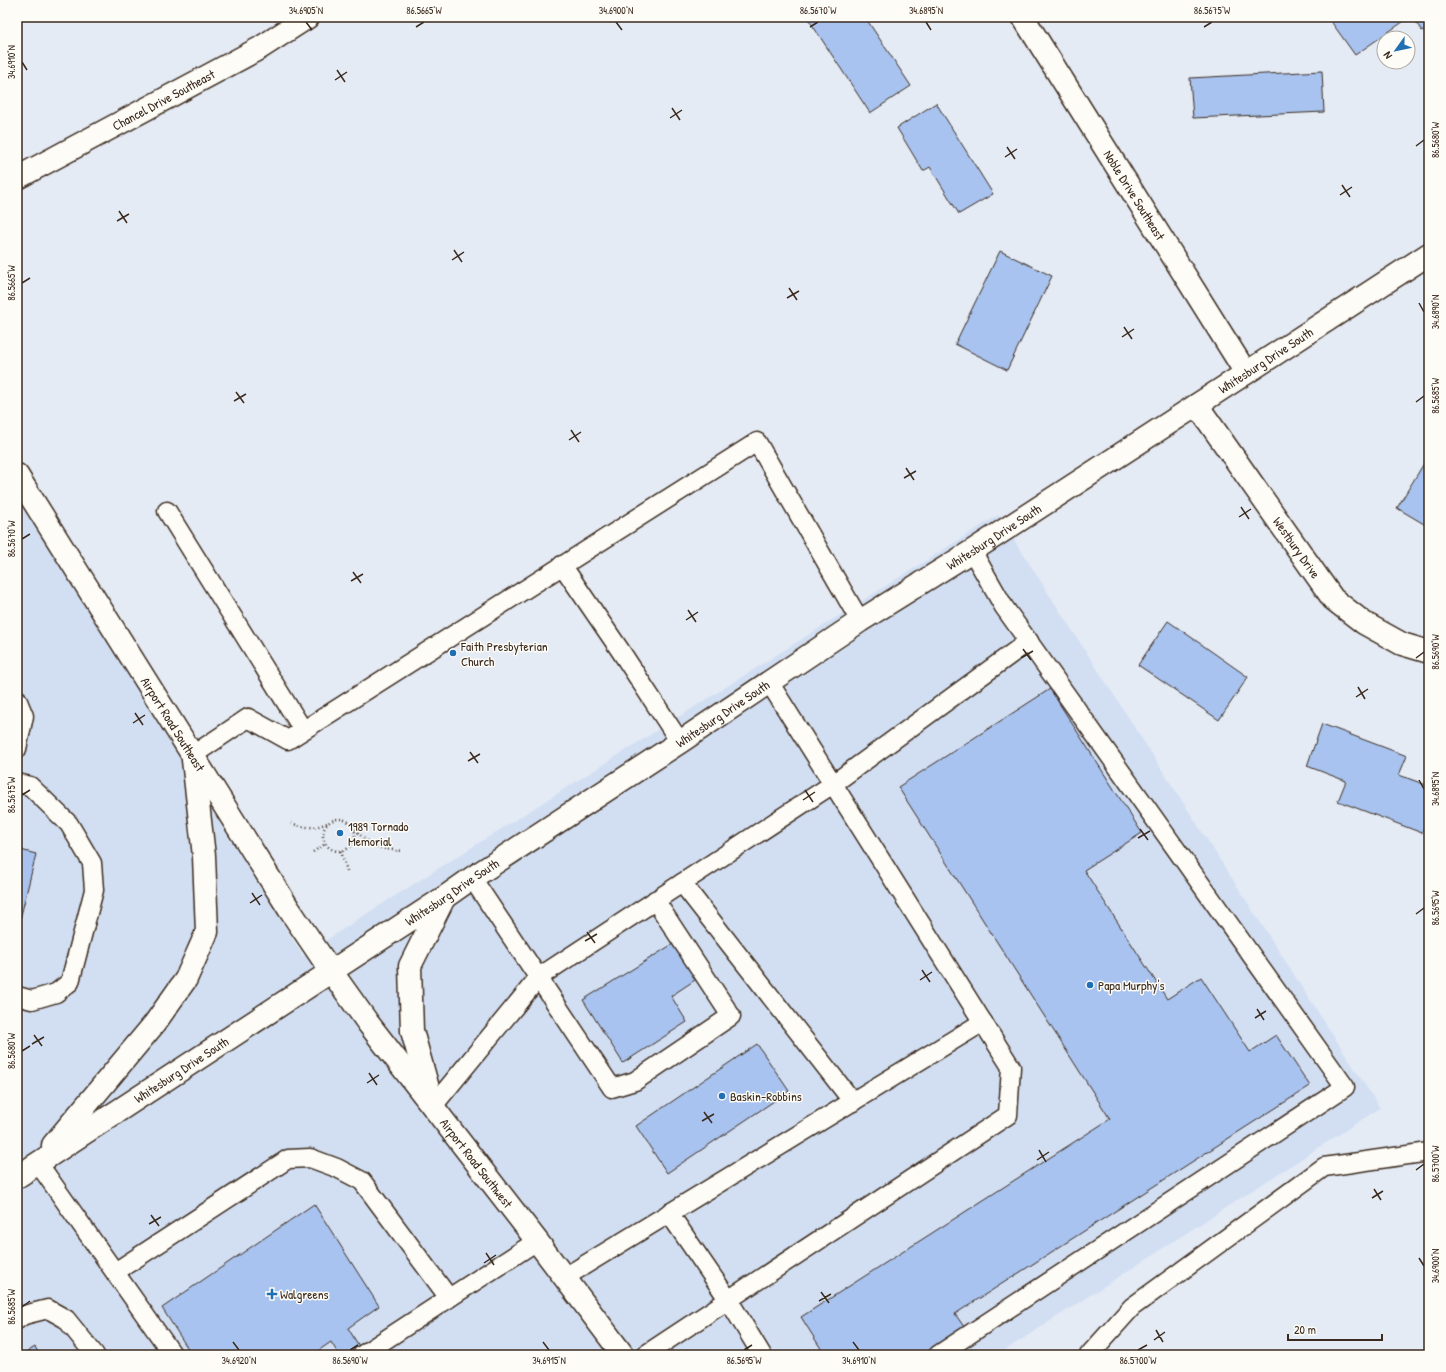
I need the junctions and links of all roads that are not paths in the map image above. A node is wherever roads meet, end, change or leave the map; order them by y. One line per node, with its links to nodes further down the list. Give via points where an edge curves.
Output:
1 (308, 17): 3 (main road, Chancel Drive Southeast, via 260,48)
2 (1023, 17): 5 (main road, Noble Drive Southeast)
3 (17, 178)
4 (1429, 254): 5 (main road, Whitesburg Drive South)
5 (1246, 373): 6 (main road, Whitesburg Drive South)
6 (1197, 405): 9 (main road, Whitesburg Drive South); 13 (main road, Westbury Drive, via 1333,599 1364,623 1402,644)
7 (17, 475): 19 (main road, Airport Road Southeast)
8 (166, 511): 16 (lane)
9 (972, 551): 11 (main road, Whitesburg Drive South); 12 (lane, via 1004,607)
10 (562, 565): 11 (lane, via 757,442); 16 (lane); 17 (lane)
11 (860, 620): 14 (main road, Whitesburg Drive South)
12 (1029, 641): 21 (lane); 48 (lane, via 1345,1087)
13 (1429, 652)
14 (768, 682): 17 (main road, Whitesburg Drive South); 21 (lane)
15 (17, 700): 18 (lane, via 24,716)
16 (303, 730): 19 (lane, via 288,740 248,718)
17 (680, 742): 22 (main road, Whitesburg Drive South)
18 (17, 749)
19 (193, 755): 26 (main road, Airport Road Southeast, via 289,909); 33 (main road, via 204,856 207,932 186,979 155,1023)
20 (17, 783): 28 (lane, via 30,786 69,824 92,864 94,890 70,982 56,993 32,1000)
21 (833, 784): 23 (lane); 29 (lane)
22 (472, 878): 24 (main road, Whitesburg Drive South); 27 (lane)
23 (682, 883): 25 (lane); 30 (lane)
24 (444, 897): 26 (main road, Whitesburg Drive South); 31 (main road, via 410,966 412,1031)
25 (656, 900): 27 (lane); 27 (lane, via 731,1016 635,1081 612,1088)
26 (331, 971): 31 (main road, Airport Road Southwest); 33 (main road, Whitesburg Drive South)
27 (539, 978): 31 (lane)
28 (17, 996)
29 (983, 1022): 30 (lane); 40 (lane, via 1011,1067 1008,1115)
30 (853, 1102): 35 (lane)
31 (433, 1106): 36 (main road, Airport Road Southwest)
32 (1429, 1152): 49 (lane, via 1324,1167 1132,1307)
33 (38, 1163): 34 (main road, Whitesburg Drive South); 37 (lane)
34 (17, 1177)
35 (669, 1213): 38 (lane); 40 (lane)
36 (537, 1241): 38 (main road, Airport Road Southwest); 39 (lane)
37 (115, 1272): 39 (lane, via 288,1159 310,1158 362,1181); 43 (lane)
38 (565, 1277): 45 (main road, Airport Road Southwest)
39 (449, 1298): 44 (lane)
40 (728, 1299): 46 (lane); 47 (lane)
41 (17, 1320): 42 (lane, via 24,1315 48,1309 66,1319)
42 (95, 1355)
43 (173, 1355)
44 (362, 1355)
45 (623, 1355)
46 (645, 1355)
47 (762, 1355)
48 (938, 1355)
49 (1089, 1355)

